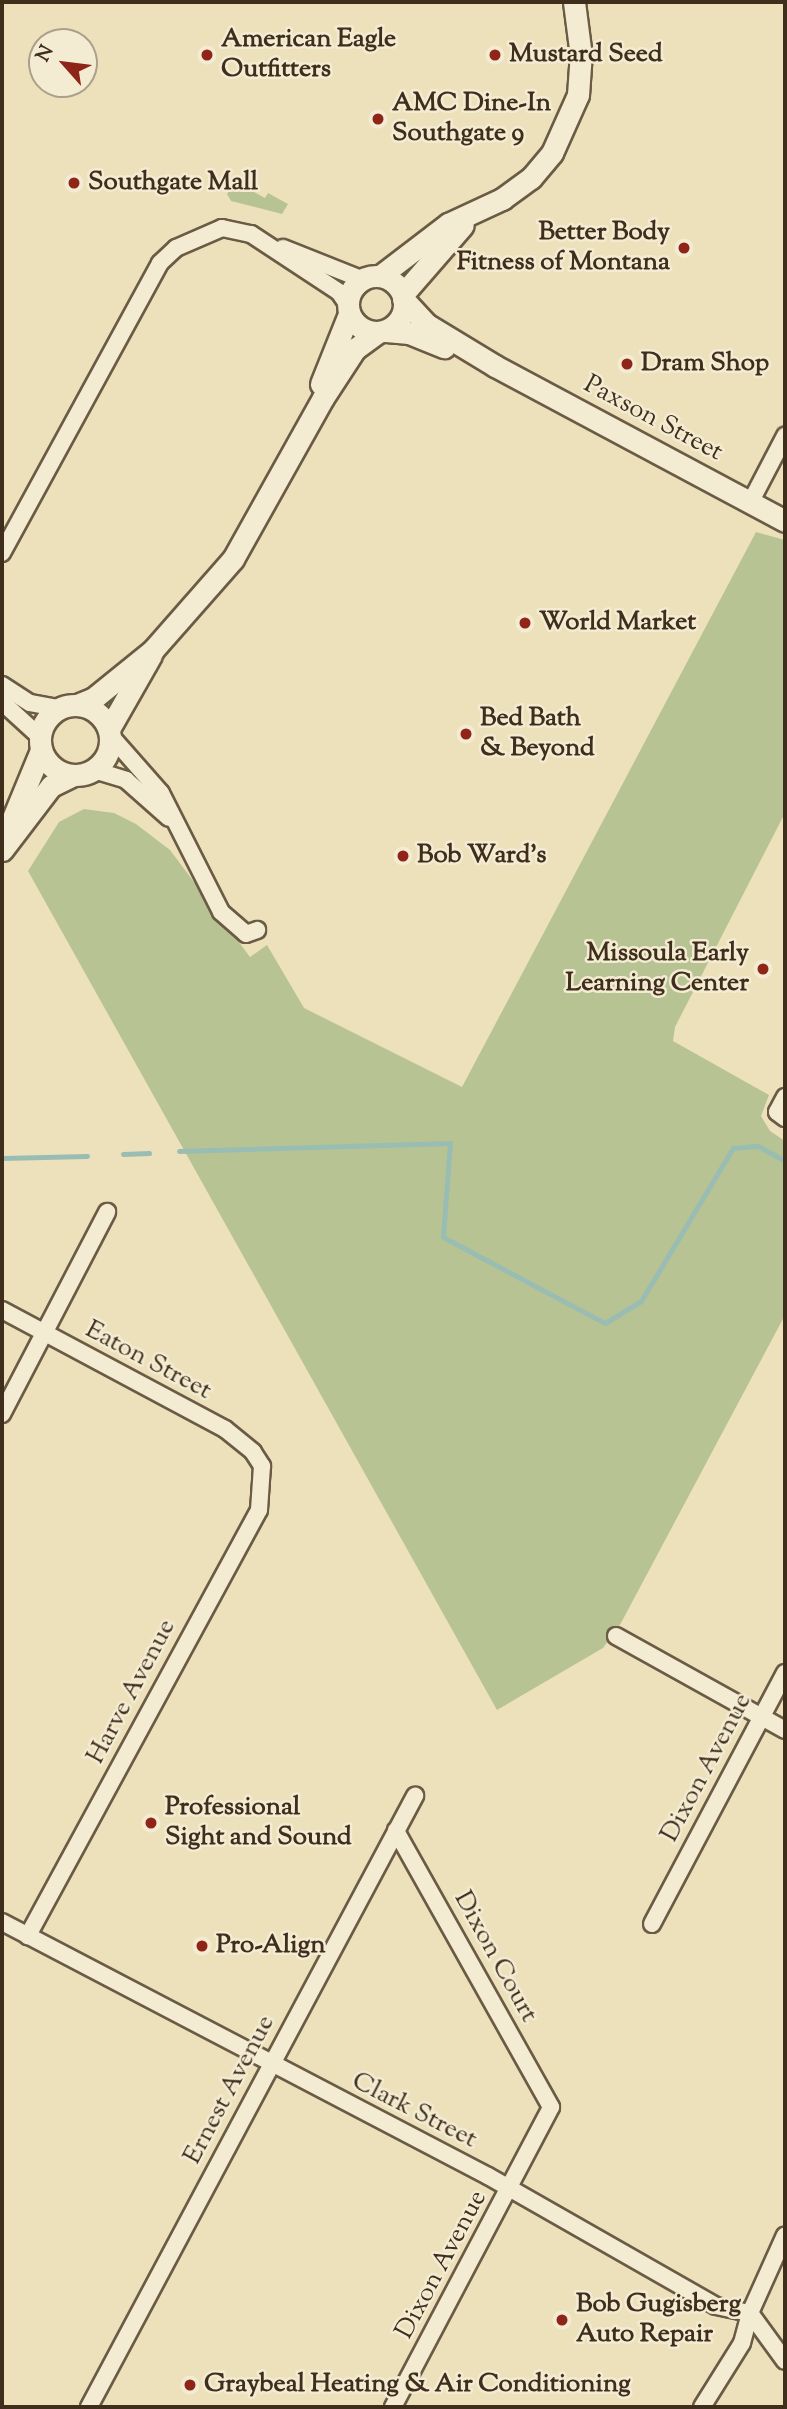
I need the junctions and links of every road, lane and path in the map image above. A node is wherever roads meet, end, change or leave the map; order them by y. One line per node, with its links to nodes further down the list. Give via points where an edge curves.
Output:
1 (572, 5): 2 (street, via 581,56 578,95 564,134 531,178)
2 (471, 217): 4 (street, via 448,224); 5 (street)
3 (271, 245): 4 (street); 6 (street, via 339,292); 13 (street, via 250,234 222,228 176,248 160,263)
4 (371, 278): 5 (street); 6 (street)
5 (403, 296): 7 (street, via 400,320); 8 (street, Paxson Street, via 426,324)
6 (348, 309): 7 (street, via 360,328); 9 (street)
7 (381, 332): 8 (street, Paxson Street, via 409,333); 9 (street, via 355,349)
8 (495, 366): 11 (street, Paxson Street)
9 (306, 427): 14 (street, via 233,559)
10 (785, 436): 11 (street)
11 (750, 503): 12 (street, Paxson Street)
12 (785, 521)
13 (2, 553)
14 (159, 644): 17 (street, via 94,698); 18 (street)
15 (2, 685): 17 (street, via 30,703)
16 (2, 702): 19 (street)
17 (68, 706): 18 (street, via 97,712); 19 (street, via 50,715)
18 (110, 732): 20 (street, via 107,755); 21 (street, via 118,750 161,793)
19 (40, 744): 20 (street, via 53,768); 22 (street)
20 (84, 772): 21 (street, via 126,780); 22 (street, via 51,786)
21 (174, 822): 23 (street, via 221,912 246,934)
22 (3, 849)
23 (257, 930)
24 (785, 1097): 25 (street)
25 (781, 1115)
26 (107, 1212): 28 (street)
27 (2, 1310): 28 (street, Eaton Street)
28 (45, 1333): 29 (street); 30 (street, Eaton Street, via 225,1430 253,1452)
29 (2, 1414)
30 (262, 1466): 39 (street, Harve Avenue, via 259,1510)
31 (616, 1636): 33 (street)
32 (785, 1673): 33 (street, Dixon Avenue)
33 (760, 1718): 34 (street); 38 (street, Dixon Avenue)
34 (785, 1730)
35 (415, 1796): 36 (street, Ernest Avenue)
36 (396, 1831): 40 (street, Ernest Avenue); 41 (street, Dixon Court)
37 (2, 1922): 39 (street, Clark Street)
38 (652, 1924)
39 (27, 1936): 40 (street, Clark Street)
40 (270, 2065): 42 (street, Clark Street); 46 (street, Ernest Avenue)
41 (551, 2107): 42 (street, Dixon Avenue)
42 (510, 2189): 44 (street, Clark Street, via 716,2306); 47 (street, Dixon Avenue)
43 (785, 2235): 44 (street)
44 (750, 2313): 45 (street); 48 (street, via 742,2343)
45 (785, 2361)
46 (89, 2407)
47 (393, 2407)
48 (702, 2407)

